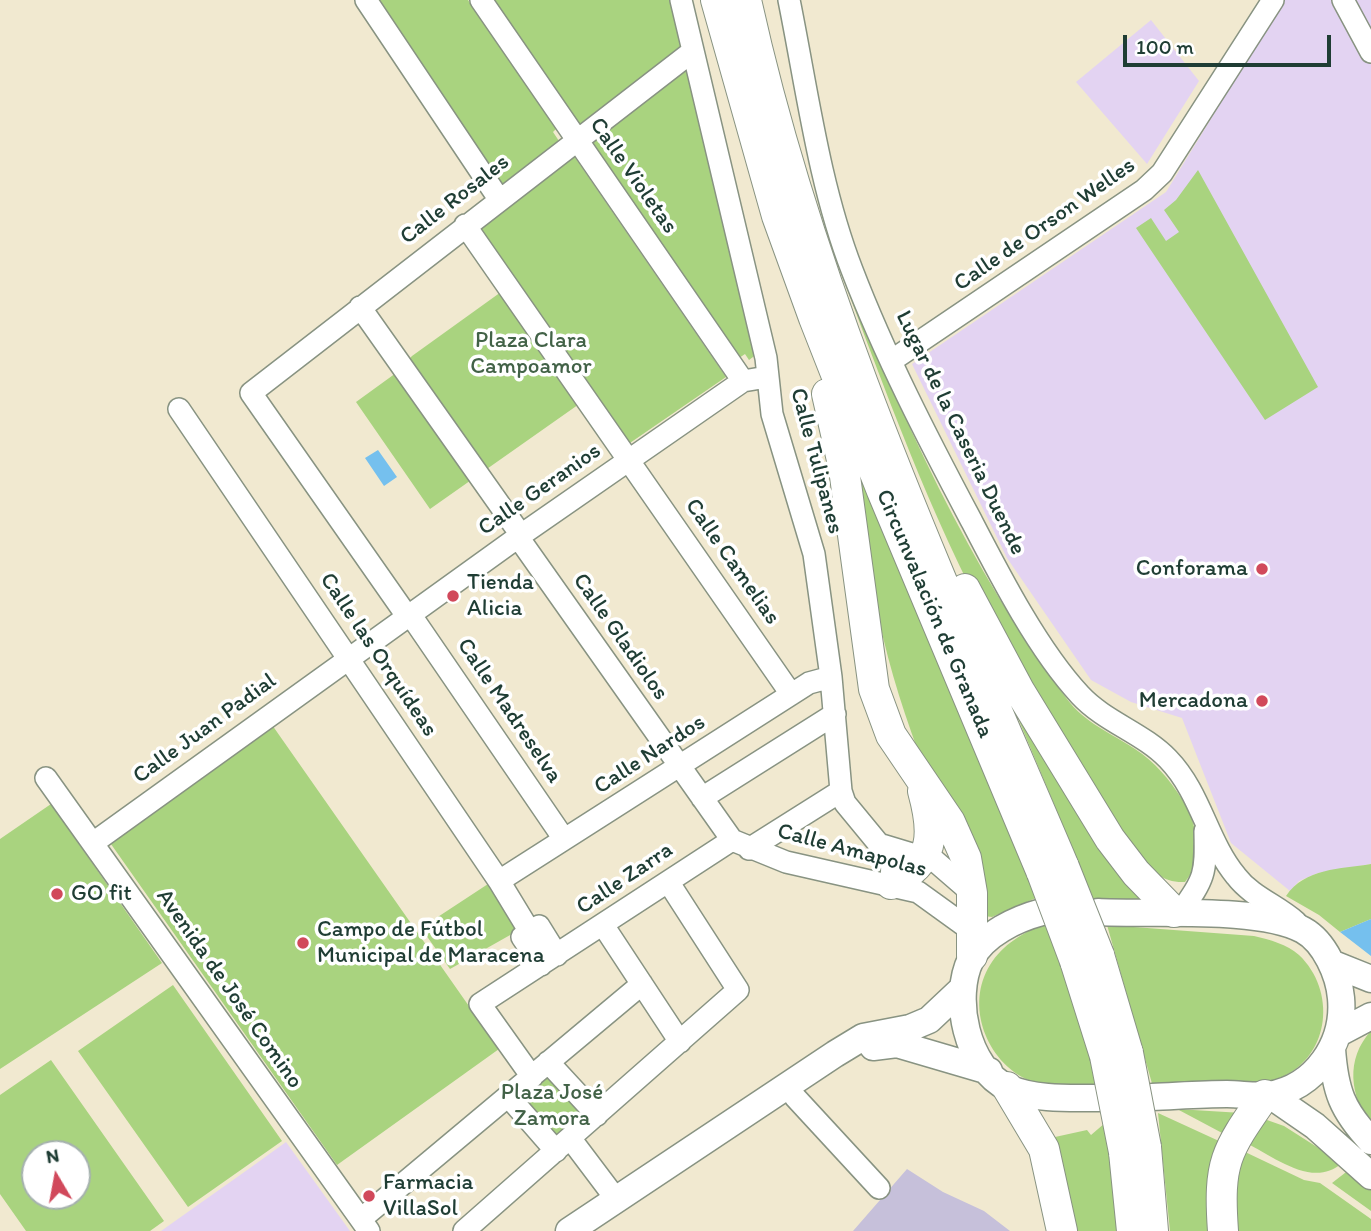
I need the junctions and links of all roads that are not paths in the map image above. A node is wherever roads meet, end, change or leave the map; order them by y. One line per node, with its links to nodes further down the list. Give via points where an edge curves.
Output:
1 (366, 0): 14 (street)
2 (481, 0): 13 (street, Calle Violetas)
3 (681, 0): 11 (street, Calle Tulipanes)
4 (716, 0): 17 (highway, Circunvalación de Granada, via 777,216)
5 (746, 0): 24 (highway, Circunvalación de Granada, via 798,189)
6 (789, 0): 18 (street, Lugar de la Caseria Duende, via 831,202 851,268)
7 (1273, 0): 18 (street, Calle de Orson Welles, via 1163,173 1117,209)
8 (1343, 0): 12 (street)
9 (1359, 0): 10 (street)
10 (1371, 22)
11 (693, 51): 13 (street, Calle Rosales); 19 (street, Calle Tulipanes)
12 (1371, 52)
13 (576, 139): 14 (street, Calle Rosales); 20 (street, Calle Violetas)
14 (499, 199): 15 (street, Calle Rosales)
15 (465, 225): 16 (street, Calle Rosales); 23 (street)
16 (360, 307): 21 (street, Calle Rosales); 25 (street)
17 (814, 318): 32 (highway, via 817,358 844,470 874,689 891,735); 42 (highway, Circunvalación de Granada, via 882,491)
18 (891, 360): 36 (street, Lugar de la Caseria Duende, via 996,567 1041,641 1081,696 1167,758 1195,796)
19 (767, 377): 20 (street, Calle Geranios); 28 (street, Calle Tulipanes, via 772,414 814,554)
20 (743, 381): 23 (street, Calle Geranios)
21 (251, 393): 26 (street, Calle Madreselva)
22 (179, 409): 27 (street, Calle las Orquídeas)
23 (629, 459): 25 (street, Calle Geranios); 29 (street, Calle Camelias)
24 (901, 481): 42 (highway, Circunvalación de Granada); 49 (highway, via 923,503 1019,690 1110,839 1136,873)
25 (520, 536): 26 (street, Calle Geranios); 31 (street, Calle Gladiolos)
26 (409, 615): 27 (street, Calle Geranios); 37 (street, Calle Madreselva)
27 (348, 658): 38 (street, Calle Juan Padial); 43 (street, Calle las Orquídeas)
28 (831, 677): 29 (street, Calle Nardos, via 809,683); 30 (street, Calle Tulipanes)
29 (791, 695): 31 (street, Calle Nardos)
30 (835, 714): 34 (street, Calle Tulipanes); 35 (street)
31 (679, 768): 35 (street); 37 (street, Calle Nardos)
32 (919, 777): 41 (highway, via 931,831); 46 (highway, via 950,822 966,858)
33 (46, 778): 38 (street, Avenida de José Comino)
34 (841, 791): 39 (street, Calle Zarra); 40 (street, Calle Tulipanes, via 845,803)
35 (702, 799): 39 (street)
36 (1205, 822): 49 (street, Lugar de la Caseria Duende, via 1205,873); 51 (street, Lugar de la Caseria Duende, via 1235,876)
37 (564, 839): 43 (street, Calle Nardos)
38 (93, 843): 75 (street, Avenida de José Comino)
39 (741, 844): 44 (street, Calle Zarra); 45 (street, Calle Amapolas, via 786,863)
40 (882, 845): 41 (street); 45 (street, Calle Tulipanes, via 893,863)
41 (924, 858): 45 (highway); 46 (street, via 946,868)
42 (1053, 870): 71 (highway, Circunvalación de Granada, bridge, via 1117,1054)
43 (499, 881): 53 (street, Calle las Orquídeas, via 530,932 522,937)
44 (669, 883): 50 (street, Calle Zarra); 60 (street, via 738,990)
45 (891, 884): 52 (street, Calle Amapolas, via 919,892)
46 (972, 893): 52 (highway)
47 (1042, 912): 52 (main road)
48 (1098, 912): 49 (main road)
49 (1177, 913): 51 (main road, via 1271,919)
50 (603, 925): 53 (street, Calle Zarra); 56 (street)
51 (1305, 931): 54 (main road)
52 (981, 940): 57 (main road)
53 (549, 960): 61 (street, Calle Zarra, via 480,1004)
54 (1331, 963): 55 (main road); 59 (main road, via 1341,993)
55 (1371, 979)
56 (642, 984): 60 (street); 61 (street)
57 (963, 988): 62 (main road, via 968,1037); 74 (main road, via 929,1020 863,1037 835,1054)
58 (1371, 1016): 59 (main road)
59 (1336, 1041): 63 (main road, via 1303,1081); 69 (main road, via 1337,1092 1349,1117)
60 (680, 1042): 68 (street)
61 (540, 1069): 64 (street); 68 (street)
62 (998, 1079): 65 (main road, via 931,1051 879,1045); 67 (main road, via 1054,1097); 79 (highway, via 1044,1149)
63 (1268, 1095): 66 (main road); 72 (main road, via 1315,1126); 82 (highway, via 1236,1135 1226,1157)
64 (508, 1096): 70 (street); 75 (street)
65 (795, 1097): 73 (street); 78 (main road)
66 (1152, 1097)
67 (1099, 1098)
68 (597, 1115): 70 (street)
69 (1371, 1141)
70 (563, 1144): 74 (street); 76 (street)
71 (1135, 1149): 80 (highway, Circunvalación de Granada); 81 (highway, Circunvalación de Granada)
72 (1371, 1176)
73 (879, 1188)
74 (616, 1199): 77 (main road)
75 (365, 1225)
76 (464, 1231)
77 (569, 1231)
78 (596, 1231)
79 (1062, 1231)
80 (1132, 1231)
81 (1153, 1231)
82 (1223, 1231)

